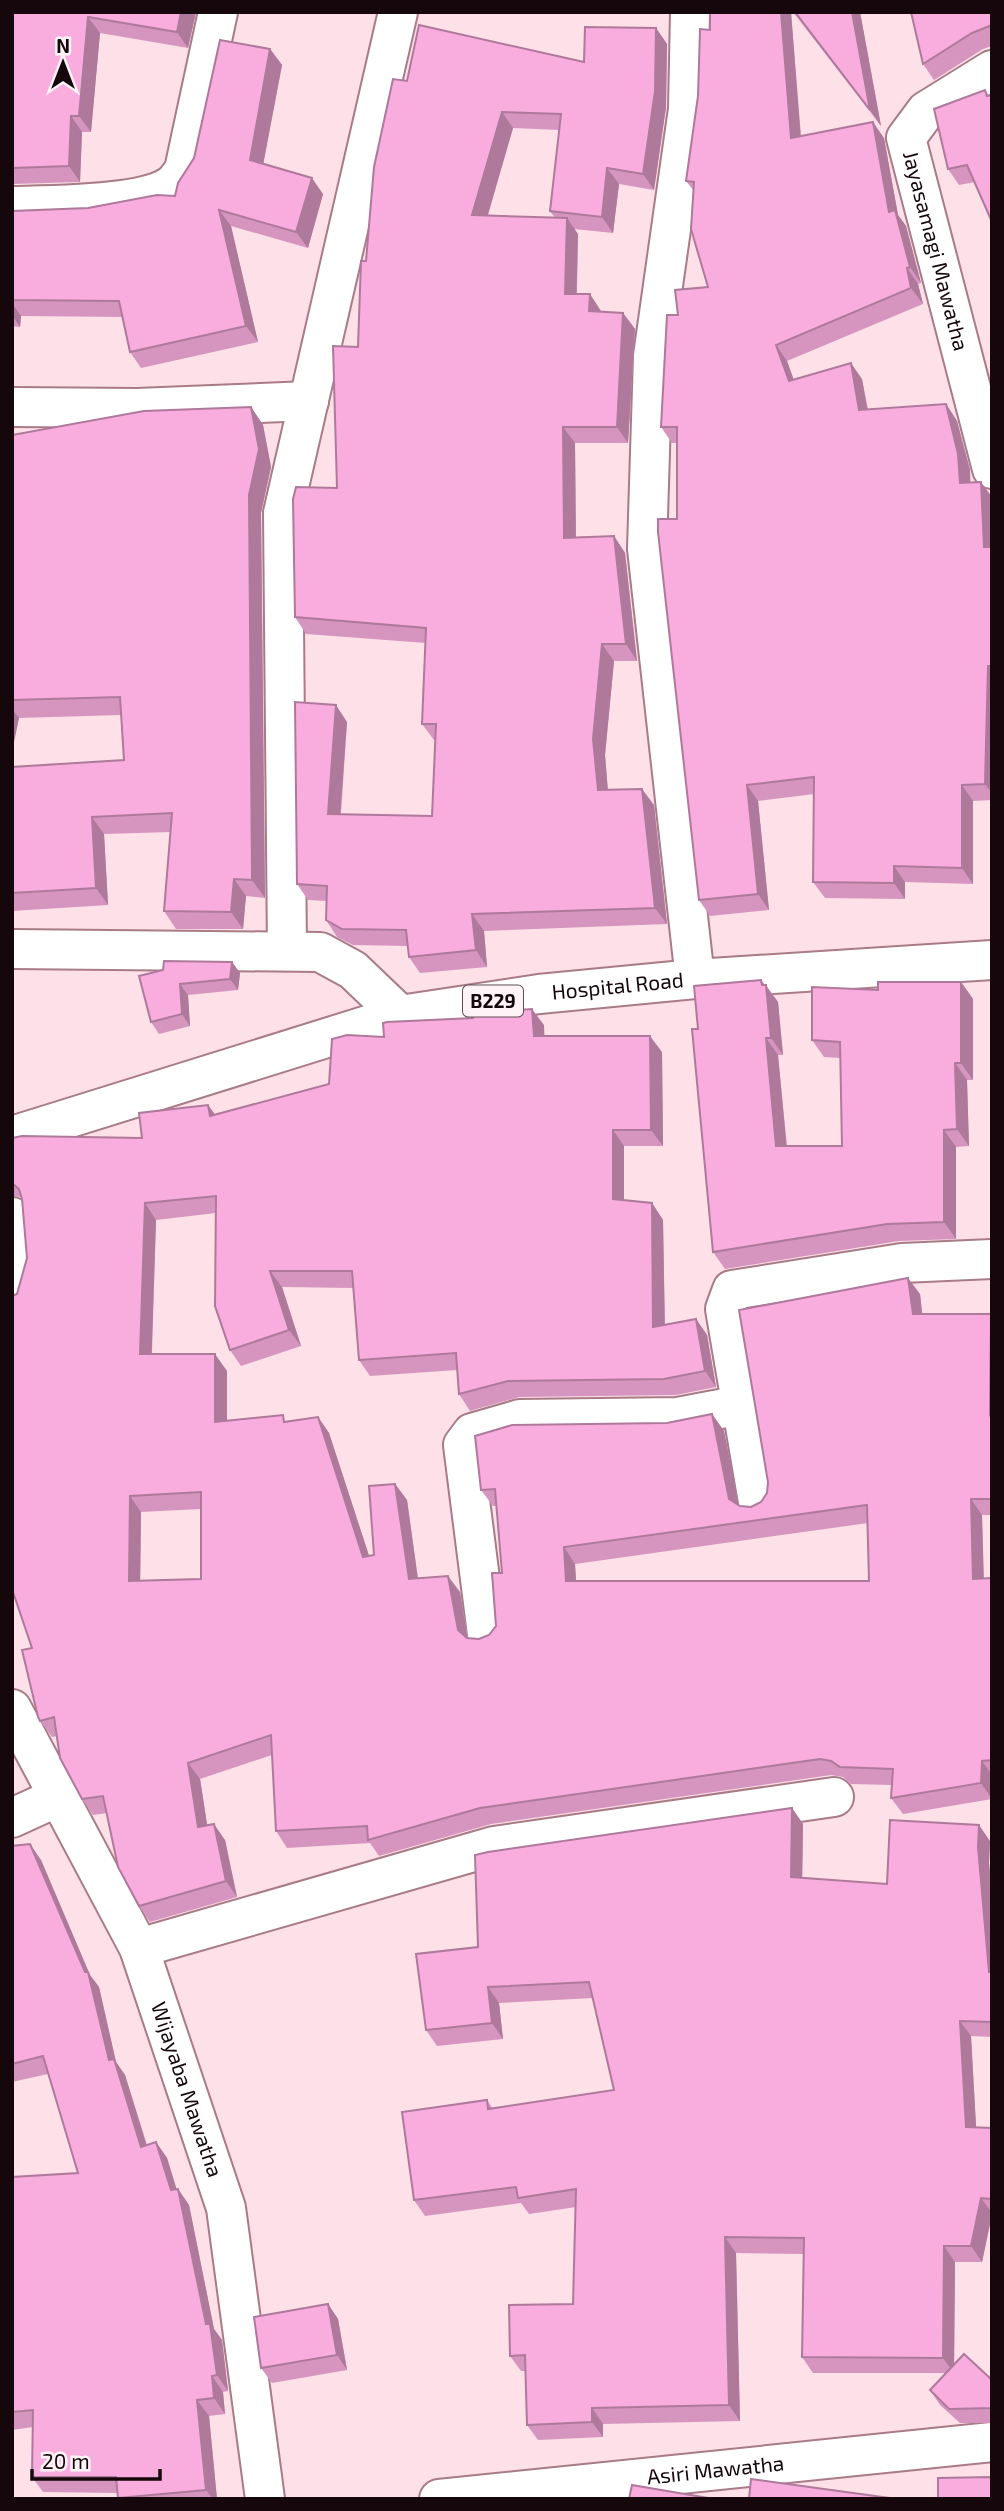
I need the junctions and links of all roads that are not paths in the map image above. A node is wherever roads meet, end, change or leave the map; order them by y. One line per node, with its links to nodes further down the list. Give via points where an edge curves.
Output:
1 (218, 12): 5 (street, via 184,170 174,183 108,201)
2 (398, 12): 6 (street)
3 (690, 12): 12 (street, via 688,109 653,356 647,549)
4 (992, 70): 8 (street, Jayasamagi Mawatha, via 926,111 906,138)
5 (12, 206)
6 (309, 401): 7 (street, via 136,408); 10 (street, via 283,513)
7 (12, 407)
8 (992, 469)
9 (12, 949): 10 (street)
10 (286, 951): 13 (street, via 320,952 354,970)
11 (992, 960): 12 (street, Hospital Road / B229)
12 (695, 979): 13 (street, Hospital Road / B229, via 539,993)
13 (400, 1015): 14 (street, Hospital Road / B229)
14 (12, 1136)
15 (12, 1217): 17 (street, via 17,1270)
16 (992, 1259): 18 (street, via 902,1263 732,1290 725,1308)
17 (12, 1294)
18 (741, 1405): 19 (street); 20 (street, via 678,1417 520,1419 472,1433 463,1445)
19 (758, 1502)
20 (486, 1634)
21 (12, 1709): 22 (street, Wijayaba Mawatha)
22 (61, 1796): 24 (street); 25 (street, Wijayaba Mawatha)
23 (834, 1797): 25 (street, via 494,1846)
24 (12, 1818)
25 (139, 1948): 29 (street, Wijayaba Mawatha, via 226,2208)
26 (992, 2442): 27 (street, Asiri Mawatha)
27 (761, 2482): 28 (street, Asiri Mawatha)
28 (505, 2496): 30 (street, Asiri Mawatha)
29 (265, 2499)
30 (439, 2499)

